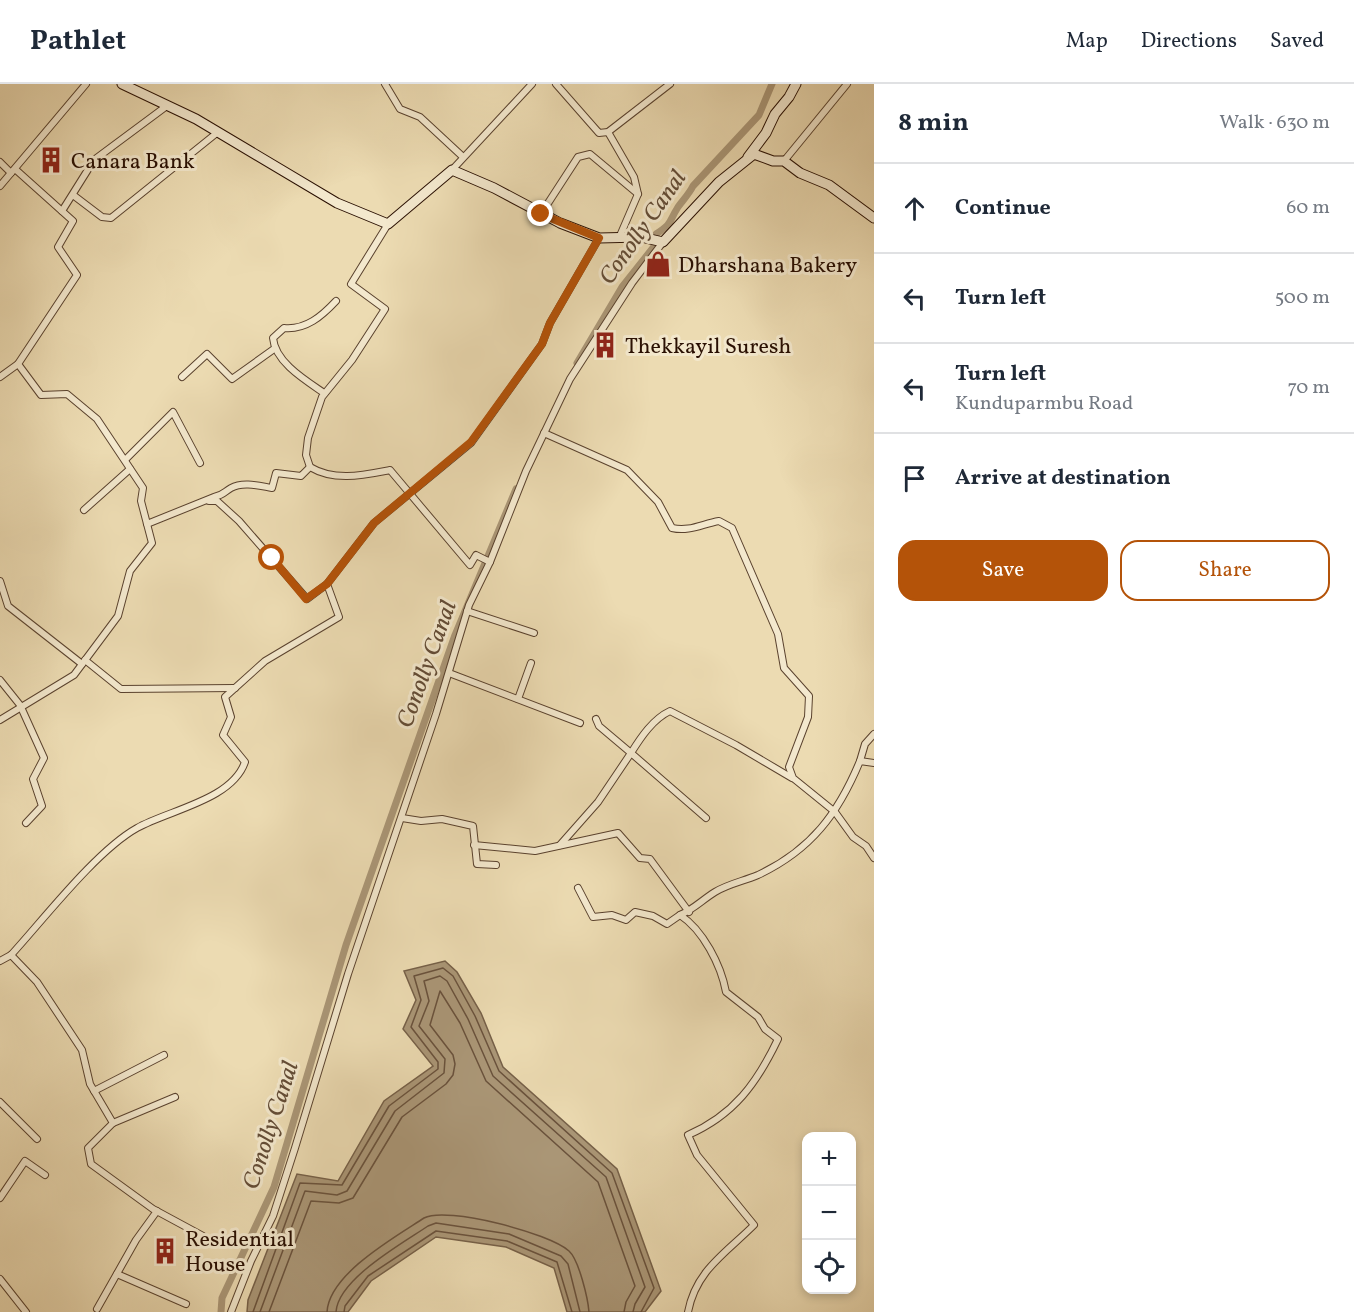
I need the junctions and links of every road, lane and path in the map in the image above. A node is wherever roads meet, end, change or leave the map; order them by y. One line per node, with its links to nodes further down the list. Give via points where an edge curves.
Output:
1 (86, 84): 17 (street)
2 (122, 84): 9 (main road)
3 (384, 84): 12 (street, via 400,109 420,117)
4 (532, 84): 12 (street)
5 (556, 84): 11 (street, via 599,133)
6 (669, 84): 11 (street)
7 (796, 84): 13 (main road)
8 (847, 84): 14 (street)
9 (168, 105): 10 (main road); 20 (street, via 94,160)
10 (218, 132): 20 (street, via 111,218 102,217); 24 (main road, via 337,203)
11 (608, 132): 19 (street, via 634,177)
12 (462, 156): 16 (street)
13 (748, 157): 14 (main road, via 754,154); 27 (main road)
14 (784, 161): 23 (main road, via 829,185)
15 (0, 162): 17 (street)
16 (452, 170): 22 (main road); 24 (main road)
17 (13, 171): 18 (street); 21 (street)
18 (0, 186)
19 (638, 194): 22 (street, via 590,154 578,157); 26 (street)
20 (73, 195): 21 (street)
21 (62, 212): 30 (street, via 73,221 58,247 77,275)
22 (541, 214): 25 (main road)
23 (874, 218)
24 (388, 224): 33 (street, via 351,284 384,309 352,360)
25 (599, 238): 26 (main road); 39 (street, via 542,344 471,442)
26 (619, 238): 27 (main road)
27 (658, 240): 34 (street, via 580,363)
28 (336, 301): 29 (street, via 314,321 296,329 284,328 273,338)
29 (274, 349): 32 (street, via 232,379 207,354); 33 (street, via 301,378)
30 (18, 364): 31 (street); 35 (street, via 41,395 67,394 97,419)
31 (0, 377)
32 (182, 377)
33 (324, 393): 37 (street, via 308,438 306,455)
34 (544, 433): 43 (street); 62 (street, via 627,470 658,502 672,528 686,531 719,521 732,528 778,634 784,668 809,696 808,717 789,767)
35 (124, 460): 36 (street, via 173,412); 38 (street)
36 (200, 463)
37 (310, 467): 39 (street, via 351,477 390,470); 40 (street, via 301,476 276,473 272,488 250,484)
38 (130, 469): 41 (street); 42 (street, via 143,488 141,501)
39 (408, 493): 43 (street, via 470,565 476,555); 45 (street, via 374,523)
40 (205, 501): 42 (street); 45 (street, via 217,501 239,521 306,599)
41 (84, 510)
42 (147, 524): 48 (street, via 152,543 130,571 118,616)
43 (489, 562): 46 (street)
44 (0, 581): 48 (street, via 8,606)
45 (327, 584): 52 (street, via 339,616 265,661)
46 (467, 611): 47 (street); 50 (street)
47 (534, 633)
48 (84, 662): 52 (street, via 121,689); 54 (street, via 75,675)
49 (531, 663): 53 (street)
50 (448, 673): 53 (street); 64 (street)
51 (0, 680): 54 (street)
52 (235, 688): 74 (street, via 225,697 231,717 223,735 245,762 243,768 222,789 137,828 104,854)
53 (518, 699): 57 (street)
54 (21, 708): 56 (street); 66 (street, via 44,758 33,779 42,806)
55 (596, 719): 59 (street)
56 (0, 720)
57 (580, 723)
58 (874, 734): 60 (street, via 865,744)
59 (631, 753): 62 (street, via 641,736 670,711); 65 (street); 68 (street, via 598,802)
60 (860, 761): 61 (street); 63 (street)
61 (874, 763)
62 (793, 778): 63 (street)
63 (835, 812): 69 (street); 72 (street, via 825,827 788,857 756,876 714,892)
64 (402, 818): 67 (street, via 442,819 472,826); 91 (street, via 348,974 276,1205)
65 (706, 819)
66 (26, 823)
67 (474, 845): 68 (street, via 535,851); 70 (street, via 477,864)
68 (559, 846): 72 (street, via 618,833 639,858 650,859)
69 (874, 858)
70 (496, 865)
71 (578, 888): 73 (street, via 593,917 612,915 626,920 635,912 667,924)
72 (688, 912): 73 (street)
73 (680, 915): 92 (street, via 692,923 706,944 726,992 778,1039 741,1101 721,1118 688,1135 697,1155 754,1225 706,1268 690,1298)
74 (11, 955): 75 (street); 77 (street, via 37,982 82,1050)
75 (0, 961)
76 (164, 1055): 77 (street)
77 (94, 1091): 80 (street)
78 (175, 1097): 80 (street)
79 (0, 1102): 81 (street)
80 (113, 1123): 84 (street, via 88,1148 91,1164)
81 (37, 1139)
82 (45, 1175): 83 (street, via 25,1161)
83 (0, 1198)
84 (157, 1211): 85 (street); 86 (street)
85 (203, 1236)
86 (117, 1274): 88 (street); 89 (street)
87 (0, 1279): 90 (street)
88 (186, 1304)
89 (97, 1309)
90 (26, 1312)
91 (231, 1312)
92 (688, 1312)

